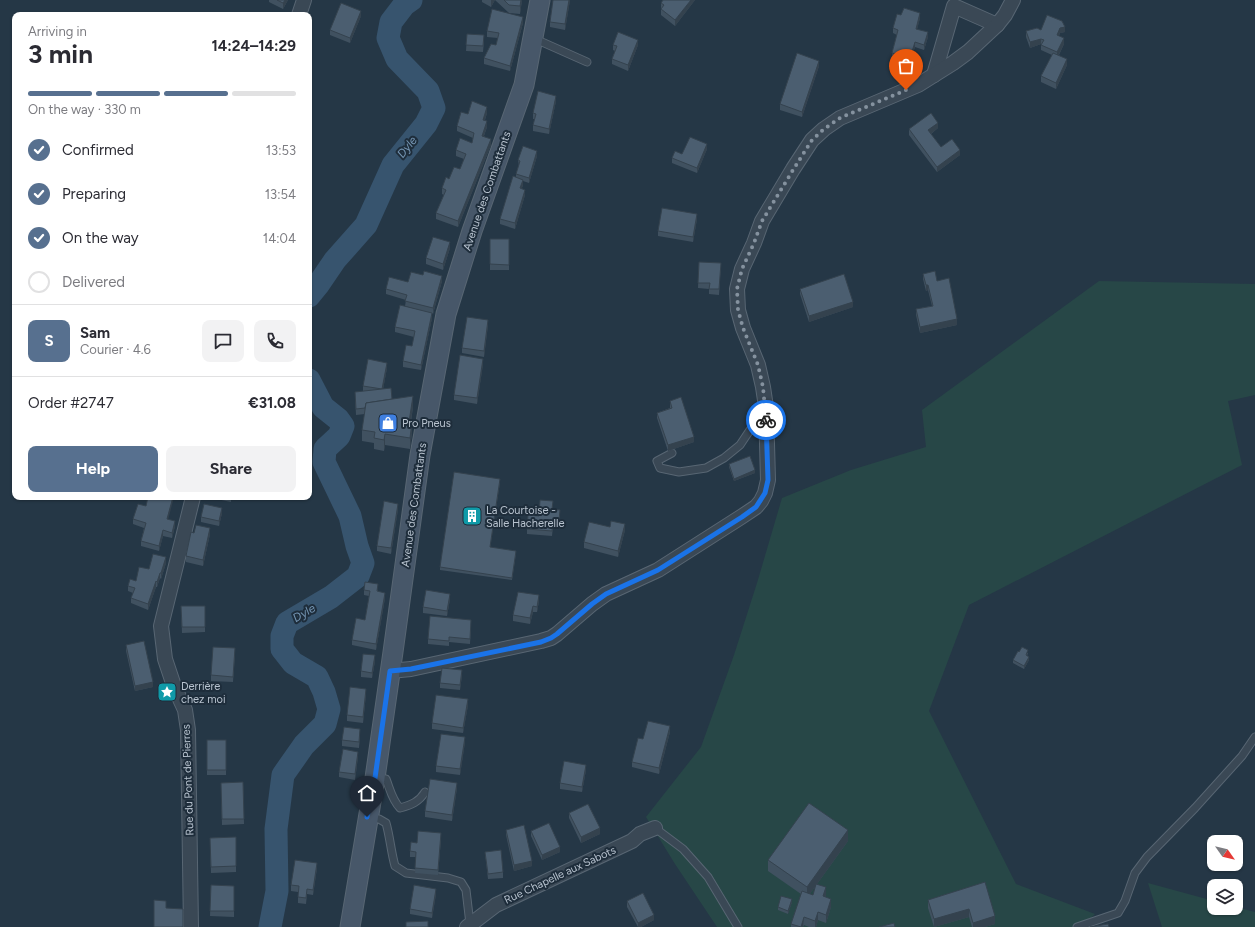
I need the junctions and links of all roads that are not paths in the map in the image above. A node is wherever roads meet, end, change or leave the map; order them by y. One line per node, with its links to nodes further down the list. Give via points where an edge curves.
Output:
1 (304, 0): 4 (street)
2 (540, 0): 6 (main road, Avenue des Combattants)
3 (1013, 0): 5 (street)
4 (300, 12)
5 (997, 25): 8 (street, via 968,52); 8 (street, via 954,6)
6 (533, 38): 7 (lane); 12 (main road, Avenue des Combattants, via 524,85 472,231 446,314 420,455)
7 (587, 62)
8 (934, 75): 9 (street, via 840,118 824,129 812,140 762,221 742,269 737,289 738,310 758,365)
9 (766, 407): 10 (lane, via 740,445 706,468 679,472 660,468 657,461); 12 (street, via 768,480 761,501 742,517 658,570 606,594 551,638 411,669)
10 (672, 453)
11 (192, 500): 19 (street, Rue du Pont de Pierres, via 161,626 165,659 185,710 188,730)
12 (390, 671): 14 (main road, Avenue des Combattants)
13 (1255, 736): 22 (lane, via 1242,756 1147,857 1135,873 1118,913)
14 (375, 778): 15 (lane, via 386,779 394,802 400,808 421,799); 16 (main road, Avenue des Combattants)
15 (425, 792)
16 (367, 817): 18 (lane, via 386,823 395,866 406,873 461,882 466,890); 20 (main road, Avenue des Combattants)
17 (655, 828): 18 (street, Rue Chapelle aux Sabots, via 496,905); 21 (lane, via 683,849 708,877)
18 (469, 925)
19 (191, 927)
20 (350, 927)
21 (738, 927)
22 (1077, 927)

